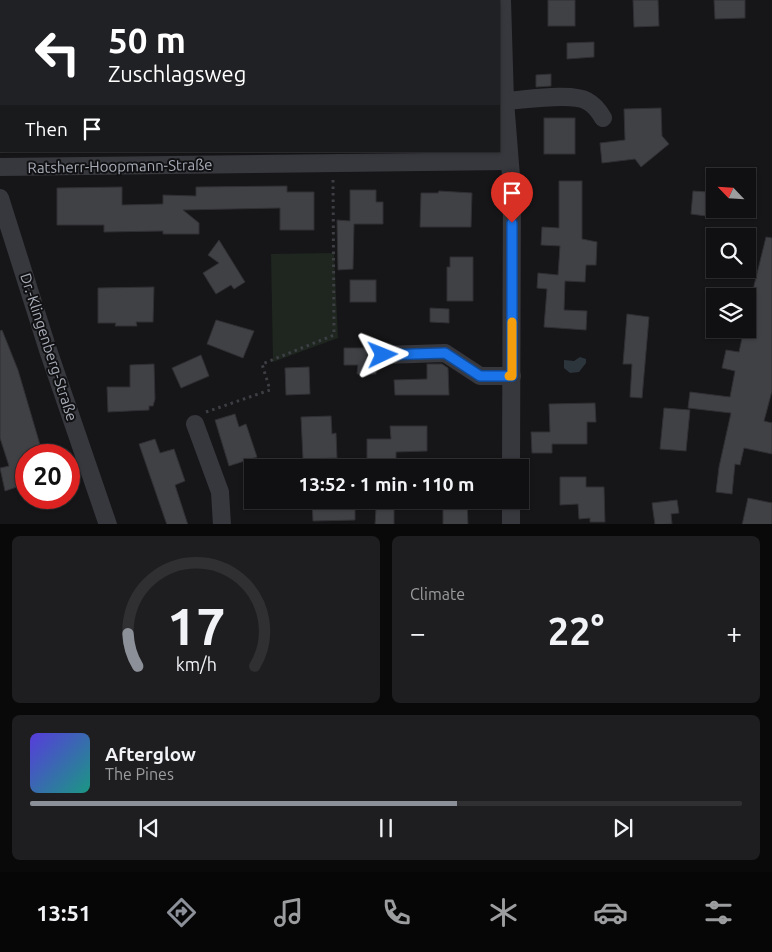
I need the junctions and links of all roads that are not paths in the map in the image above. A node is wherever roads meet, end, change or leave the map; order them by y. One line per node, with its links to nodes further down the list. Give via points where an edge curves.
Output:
1 (502, 0): 2 (street)
2 (505, 101): 3 (street, via 585,100 595,106); 5 (street)
3 (603, 118)
4 (161, 158): 5 (street, Ratsherr-Hoopmann-Straße, via 333,162); 6 (street, Ratsherr-Hoopmann-Straße)
5 (509, 161): 9 (street, via 512,189)
6 (0, 167)
7 (0, 198): 13 (street, Dr.-Klingenberg-Straße)
8 (383, 355): 9 (street, via 445,353 480,376)
9 (512, 376): 11 (street)
10 (195, 424): 14 (street, via 220,492)
11 (511, 459)
12 (511, 509): 15 (street)
13 (108, 524)
14 (222, 524)
15 (511, 524)

